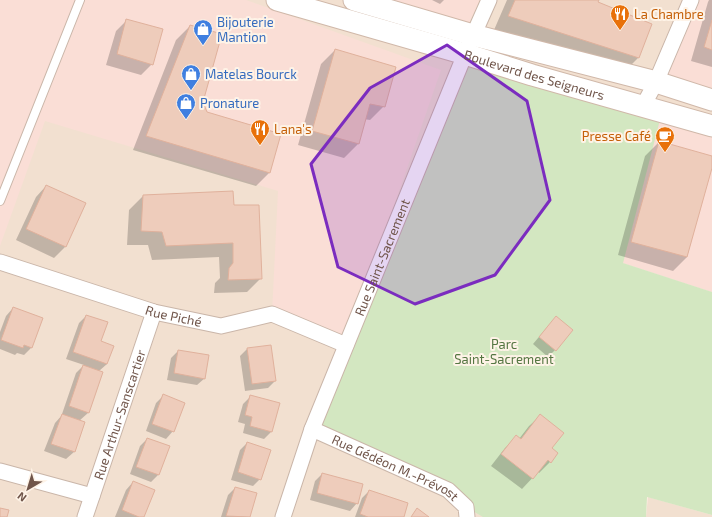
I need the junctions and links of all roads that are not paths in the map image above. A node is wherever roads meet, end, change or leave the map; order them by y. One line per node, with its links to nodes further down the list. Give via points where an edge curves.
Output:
1 (80, 0): 14 (lane)
2 (277, 0): 6 (main road, Boulevard des Seigneurs)
3 (489, 0): 8 (street, Rue Saint-Sacrement)
4 (691, 0): 10 (street)
5 (358, 1): 7 (main road, Boulevard des Seigneurs); 8 (main road, Boulevard des Seigneurs)
6 (312, 5): 7 (main road, Boulevard des Seigneurs)
7 (357, 23): 9 (main road, Boulevard des Seigneurs)
8 (473, 34): 9 (street, Rue Saint-Sacrement); 10 (main road, Boulevard des Seigneurs)
9 (465, 54): 12 (main road, Boulevard des Seigneurs); 17 (street, Rue Saint-Sacrement)
10 (656, 82): 11 (main road, Boulevard des Seigneurs); 12 (street)
11 (712, 100)
12 (643, 106): 13 (main road, Boulevard des Seigneurs)
13 (712, 126)
14 (1, 197)
15 (0, 262): 16 (street, Rue Piché)
16 (154, 312): 17 (street, Rue Piché, via 221,326 272,314); 20 (street, Rue Arthur-Sanscartier)
17 (346, 345): 18 (street, Rue Saint-Sacrement)
18 (312, 429): 22 (street, Rue Saint-Sacrement); 23 (street, Rue Gédéon M.-Prévost, via 448,490 466,507)
19 (0, 471): 20 (street)
20 (92, 496): 21 (street, Rue Arthur-Sanscartier)
21 (85, 517)
22 (282, 517)
23 (467, 517)

